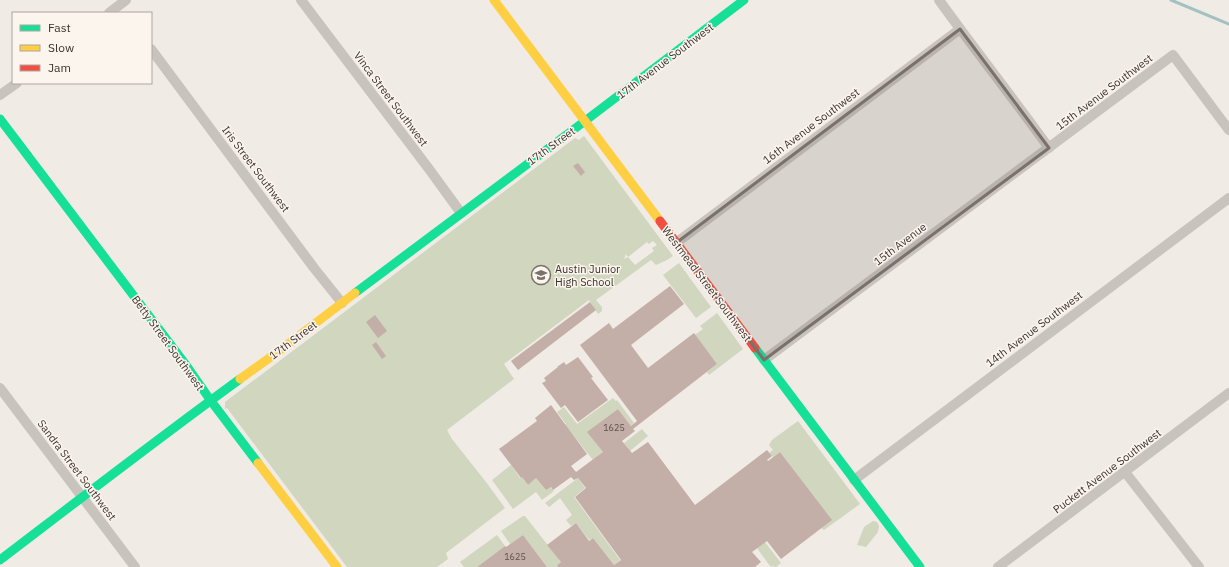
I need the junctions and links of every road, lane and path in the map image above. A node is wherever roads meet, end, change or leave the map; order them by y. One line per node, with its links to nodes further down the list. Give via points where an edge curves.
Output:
1 (301, 0): 16 (street, Vinca Street Southwest)
2 (494, 0): 12 (street, Westmead Street Southwest)
3 (744, 0): 12 (street, 17th Avenue Southwest)
4 (939, 0): 7 (street)
5 (123, 6): 6 (street)
6 (111, 12)
7 (960, 29): 14 (street); 17 (street, 16th Avenue Southwest)
8 (152, 50): 18 (street, Iris Street Southwest)
9 (16, 84): 10 (street)
10 (0, 95)
11 (0, 119): 22 (street, Betty Street Southwest)
12 (585, 121): 16 (street, 17th Street); 17 (street, Westmead Street Southwest)
13 (1229, 130): 14 (street, 15th Avenue Southwest, via 1173,55)
14 (1049, 148): 19 (street, 15th Avenue)
15 (1229, 198): 24 (street, 14th Avenue Southwest)
16 (461, 213): 18 (street, 17th Street)
17 (676, 243): 19 (street, Westmead Street Southwest)
18 (342, 303): 22 (street, 17th Street)
19 (764, 360): 24 (street, Westmead Street Southwest)
20 (0, 388): 25 (street, Sandra Street Southwest)
21 (1229, 393): 23 (street, Puckett Avenue Southwest)
22 (211, 401): 25 (street, 17th Street); 28 (street, Betty Street Southwest)
23 (1125, 472): 30 (street, Puckett Avenue Southwest); 31 (street)
24 (854, 480): 29 (street, Westmead Street Southwest)
25 (83, 497): 26 (street, 17th Street); 27 (street, Sandra Street Southwest)
26 (0, 560)
27 (135, 567)
28 (337, 567)
29 (920, 567)
30 (998, 567)
31 (1199, 567)

